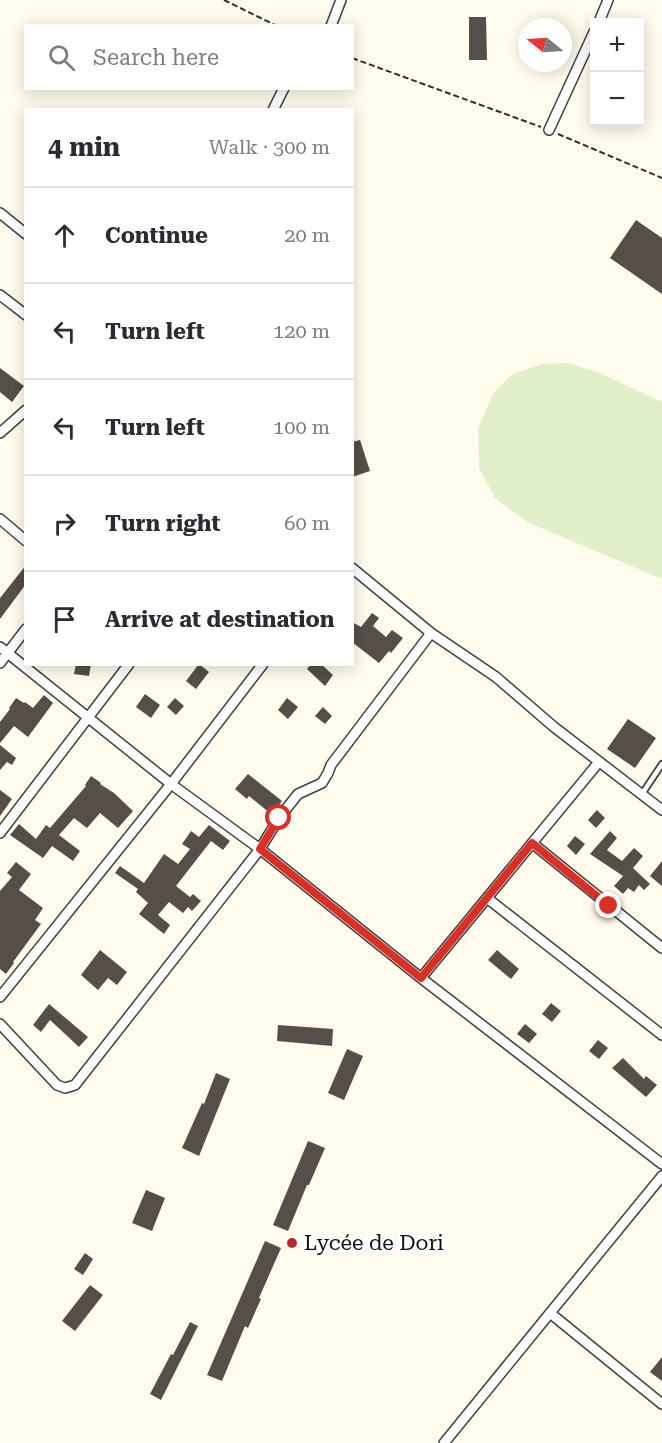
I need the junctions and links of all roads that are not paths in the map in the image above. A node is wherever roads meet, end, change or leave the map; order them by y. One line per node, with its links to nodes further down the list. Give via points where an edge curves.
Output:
1 (341, 0): 4 (street)
2 (608, 0): 3 (street)
3 (601, 18)
4 (332, 24)
5 (590, 41): 8 (street)
6 (283, 90): 7 (street)
7 (274, 108)
8 (549, 130)
9 (0, 213): 10 (street)
10 (24, 232)
11 (0, 295): 12 (street)
12 (24, 313)
13 (24, 412): 14 (street)
14 (2, 429)
15 (0, 519): 16 (street)
16 (24, 539)
17 (354, 570): 19 (street)
18 (24, 631): 20 (street)
19 (431, 633): 25 (street, via 496,677); 32 (street, via 331,765 322,783 298,794)
20 (4, 650): 21 (street); 24 (street)
21 (0, 663)
22 (127, 666): 24 (street)
23 (261, 666): 27 (street)
24 (88, 718): 27 (street); 30 (street)
25 (599, 762): 28 (street); 31 (street)
26 (662, 764): 28 (lane)
27 (171, 784): 32 (street); 36 (street)
28 (642, 794): 29 (street)
29 (662, 810)
30 (0, 833)
31 (532, 843): 33 (street); 34 (street)
32 (260, 849): 35 (street); 37 (street, via 75,1085 57,1085)
33 (487, 898): 35 (street); 38 (street)
34 (662, 948)
35 (421, 978): 39 (street)
36 (0, 997)
37 (0, 1024)
38 (662, 1035)
39 (662, 1164)
40 (662, 1176): 41 (street)
41 (550, 1313): 42 (street); 43 (street)
42 (662, 1404)
43 (444, 1443)

